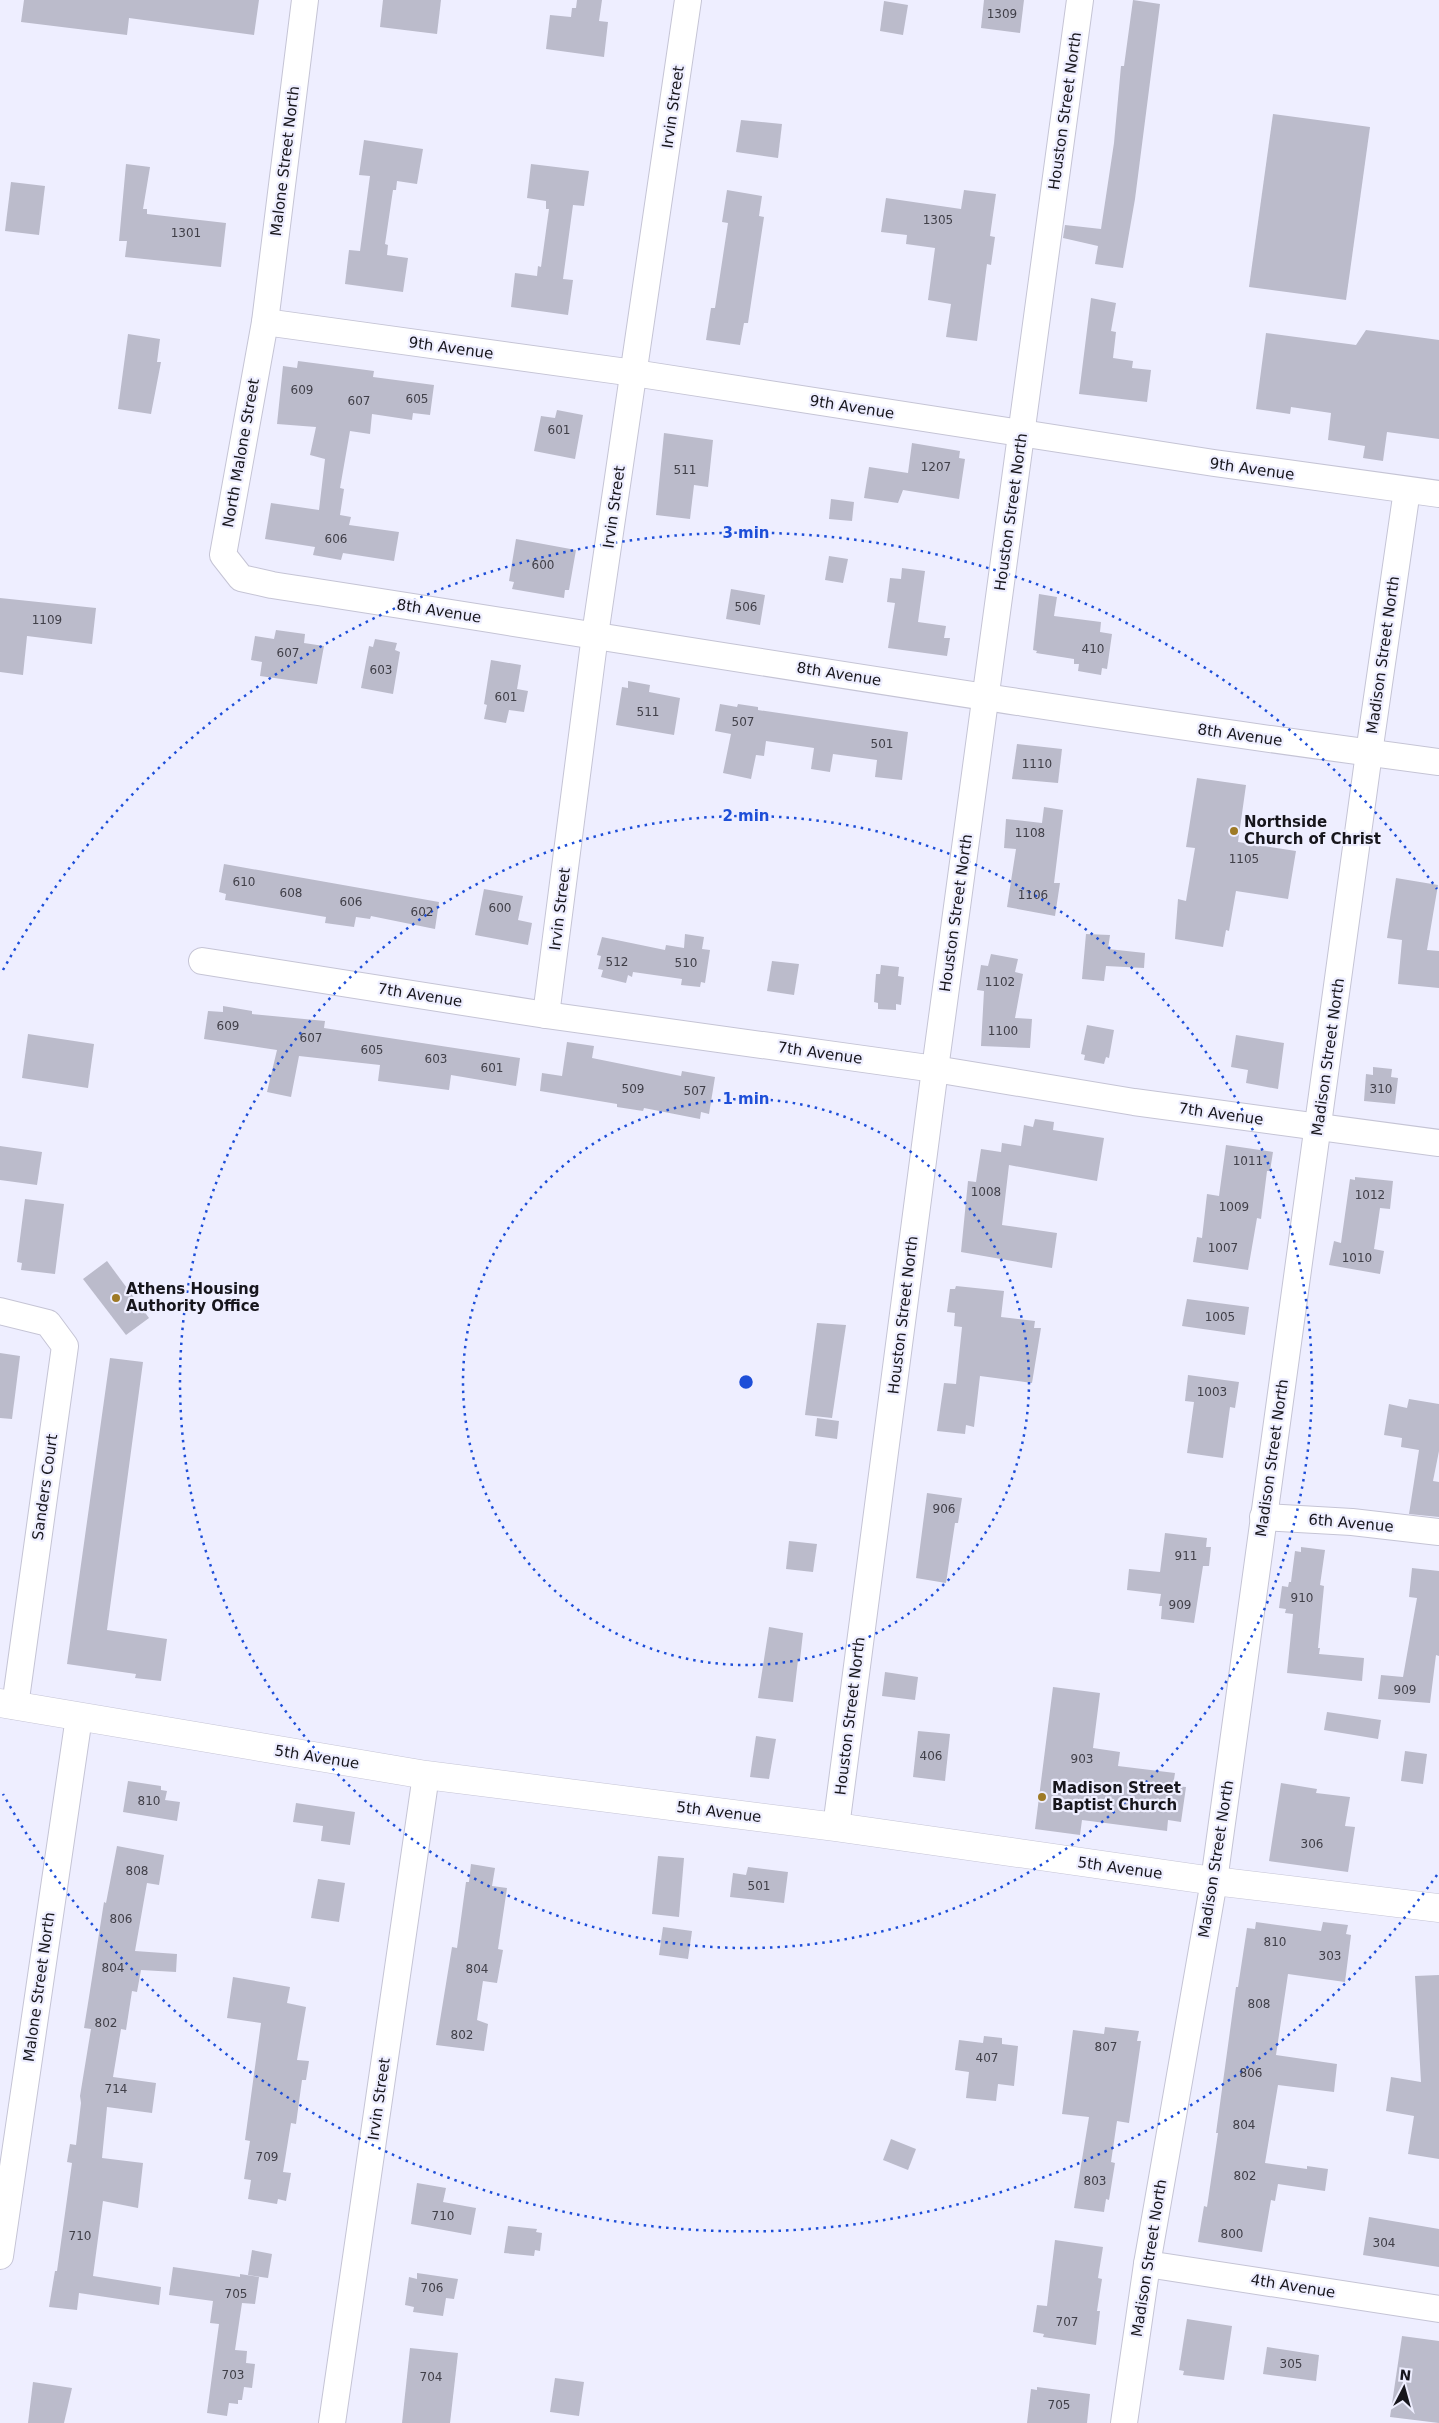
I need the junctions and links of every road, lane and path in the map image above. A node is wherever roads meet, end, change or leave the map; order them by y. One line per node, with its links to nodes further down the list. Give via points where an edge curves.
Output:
1 (305, 0): 4 (street, Malone Street North)
2 (688, 0): 5 (street, Irvin Street)
3 (1080, 0): 6 (street, Houston Street North)
4 (265, 322): 5 (street, 9th Avenue); 9 (street, North Malone Street, via 223,555)
5 (634, 373): 6 (street, 9th Avenue); 10 (street, Irvin Street)
6 (1023, 434): 7 (street, 9th Avenue); 11 (street, Houston Street North)
7 (1407, 490): 8 (street, 9th Avenue); 12 (street, Madison Street North)
8 (1439, 494)
9 (241, 578): 10 (street, 8th Avenue)
10 (595, 635): 11 (street, 8th Avenue); 15 (street, Irvin Street)
11 (985, 698): 12 (street, 8th Avenue); 16 (street, Houston Street North)
12 (1369, 752): 13 (street, 8th Avenue); 17 (street, Madison Street North)
13 (1439, 762)
14 (202, 961): 15 (street, 7th Avenue)
15 (546, 1015): 16 (street, 7th Avenue)
16 (935, 1069): 17 (street, 7th Avenue); 25 (street, Houston Street North)
17 (1319, 1128): 18 (street, 7th Avenue); 20 (street, Madison Street North)
18 (1439, 1143)
19 (0, 1311): 22 (street, Sanders Court, via 48,1323 65,1346)
20 (1263, 1517): 21 (street, 6th Avenue, via 1352,1522); 26 (street, Madison Street North)
21 (1439, 1532)
22 (8, 1705): 23 (street, 5th Avenue)
23 (79, 1717): 24 (street, 5th Avenue); 28 (street, Malone Street North)
24 (426, 1775): 25 (street, 5th Avenue); 31 (street, Irvin Street)
25 (836, 1827): 26 (street, 5th Avenue)
26 (1214, 1881): 27 (street, 5th Avenue); 29 (street, Madison Street North)
27 (1439, 1908)
28 (0, 2256)
29 (1147, 2264): 30 (street, 4th Avenue); 32 (street, Madison Street North)
30 (1439, 2309)
31 (332, 2423)
32 (1124, 2423)

